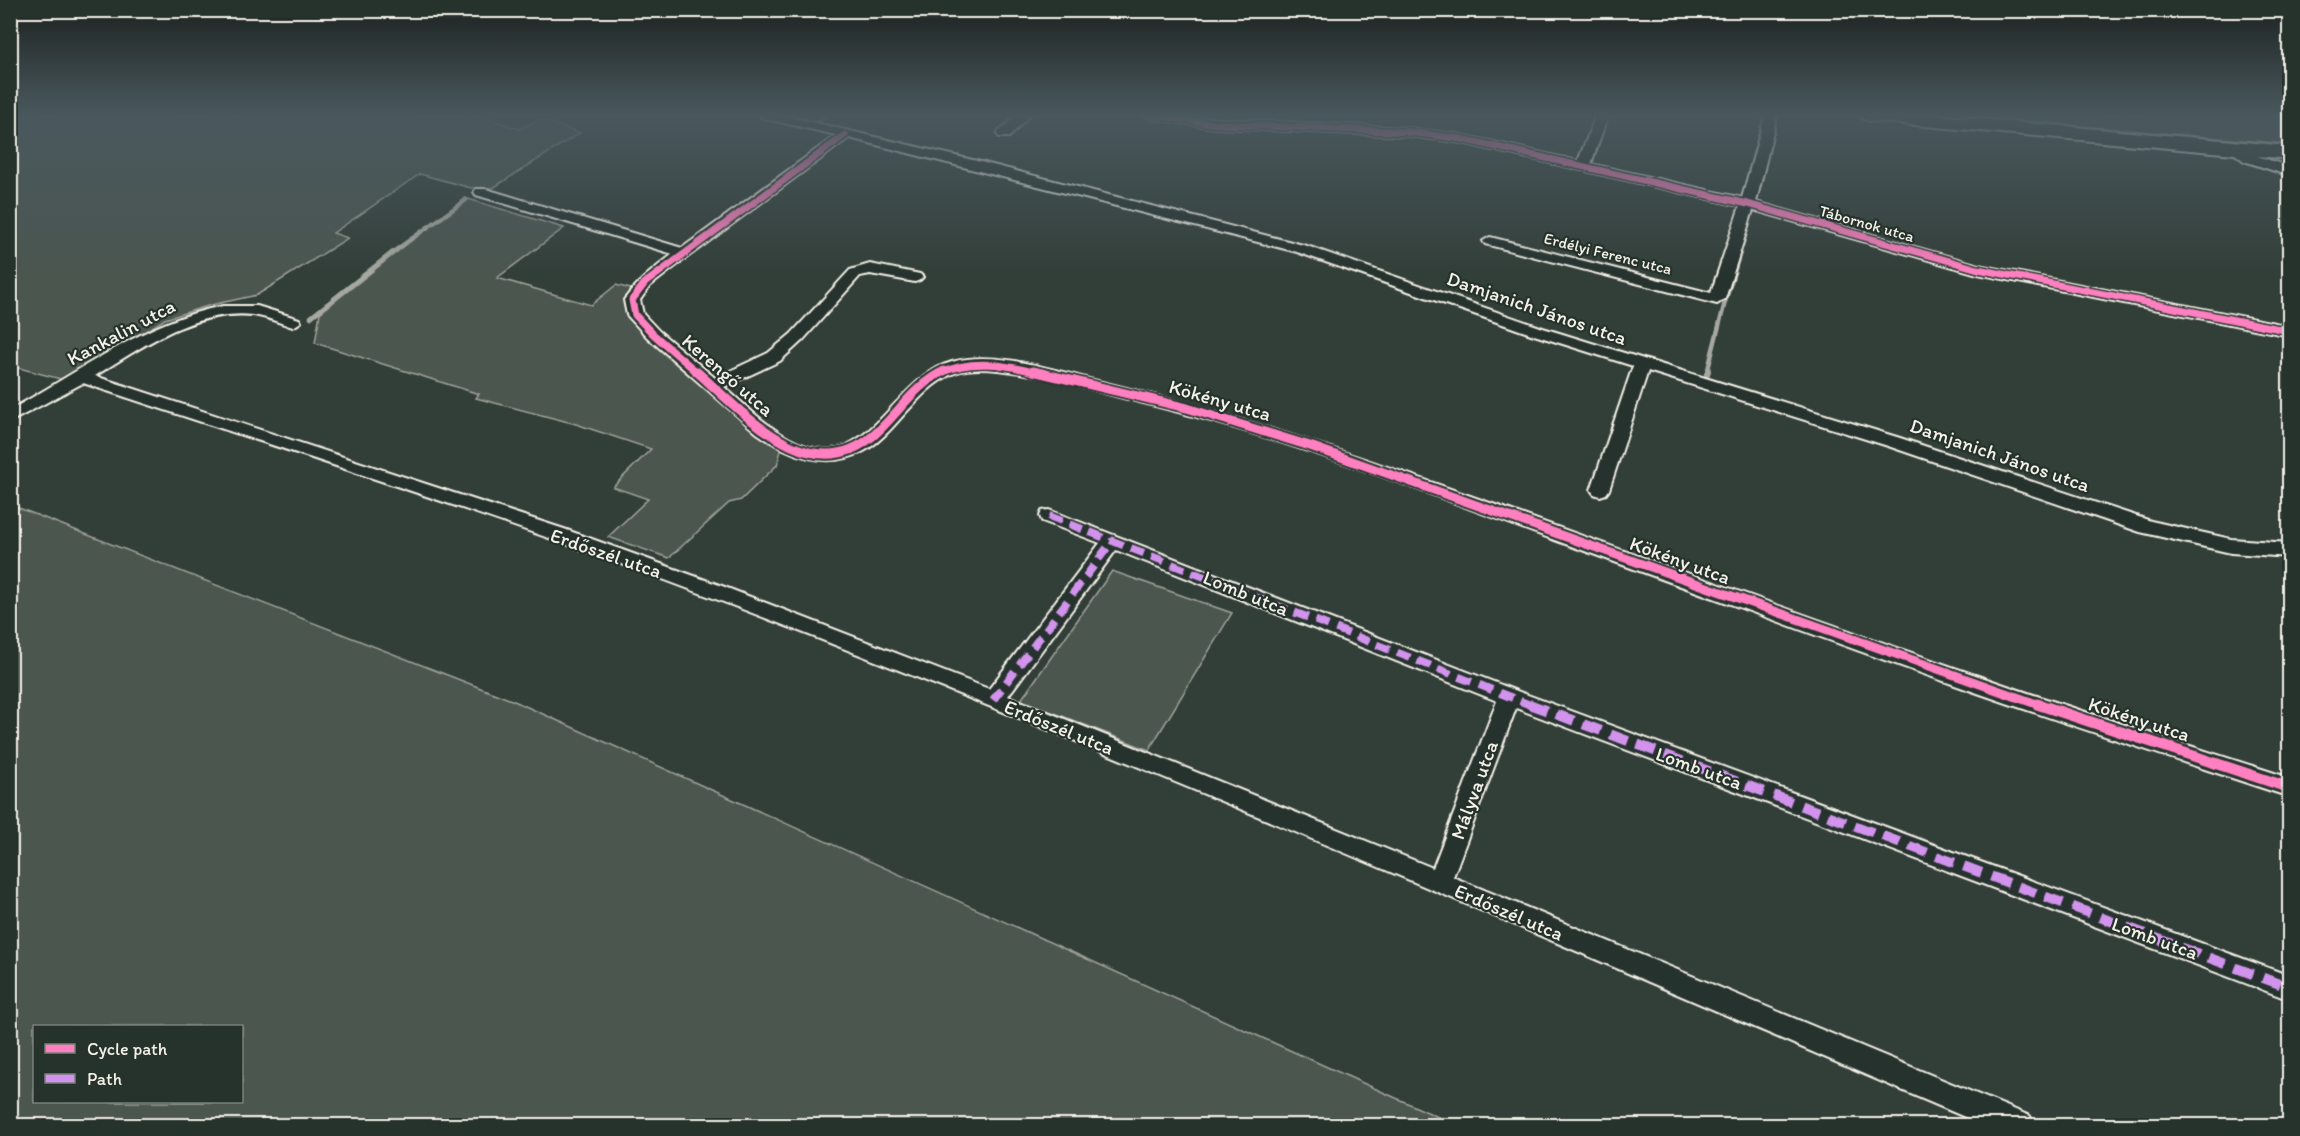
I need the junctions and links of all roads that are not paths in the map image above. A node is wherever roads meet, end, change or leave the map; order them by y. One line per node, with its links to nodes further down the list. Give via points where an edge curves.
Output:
1 (800, 168): 8 (street, Kerengő utca)
2 (988, 168): 12 (street, Damjanich János utca, via 1302,249)
3 (1588, 168): 6 (street, Tábornok utca)
4 (1758, 168): 6 (street)
5 (481, 192): 8 (street)
6 (1748, 204): 7 (street, Erdélyi Ferenc utca, via 1717,299); 11 (street, Tábornok utca, via 1942,260)
7 (1490, 241)
8 (684, 253): 15 (street, Kerengő utca, via 638,290 632,306 653,334)
9 (915, 277): 15 (street, Kerengő utca, via 876,269 855,273 782,351)
10 (293, 322): 14 (street, Kankalin utca, via 253,310 200,316 164,328)
11 (2289, 331)
12 (1642, 365): 17 (street); 20 (street, Damjanich János utca, via 1894,442 2170,534 2231,546)
13 (1056, 376): 15 (street, Kerengő utca, via 1001,364 956,366 921,387 864,444 829,456 803,452 780,441); 23 (street, Kökény utca, via 1205,412 1310,446 1956,677)
14 (81, 377): 16 (street, Kankalin utca); 22 (street, Erdőszél utca, via 448,497 710,590)
15 (714, 385)
16 (10, 417)
17 (1600, 490)
18 (1049, 516): 19 (street, Lomb utca)
19 (1113, 540): 21 (street, Lomb utca); 22 (street)
20 (2289, 550)
21 (1509, 697): 24 (street, Mályva utca); 25 (street, Lomb utca)
22 (993, 700): 24 (street, Erdőszél utca)
23 (2289, 788)
24 (1439, 883): 26 (street, Erdőszél utca)
25 (2289, 988)
26 (2020, 1125)

